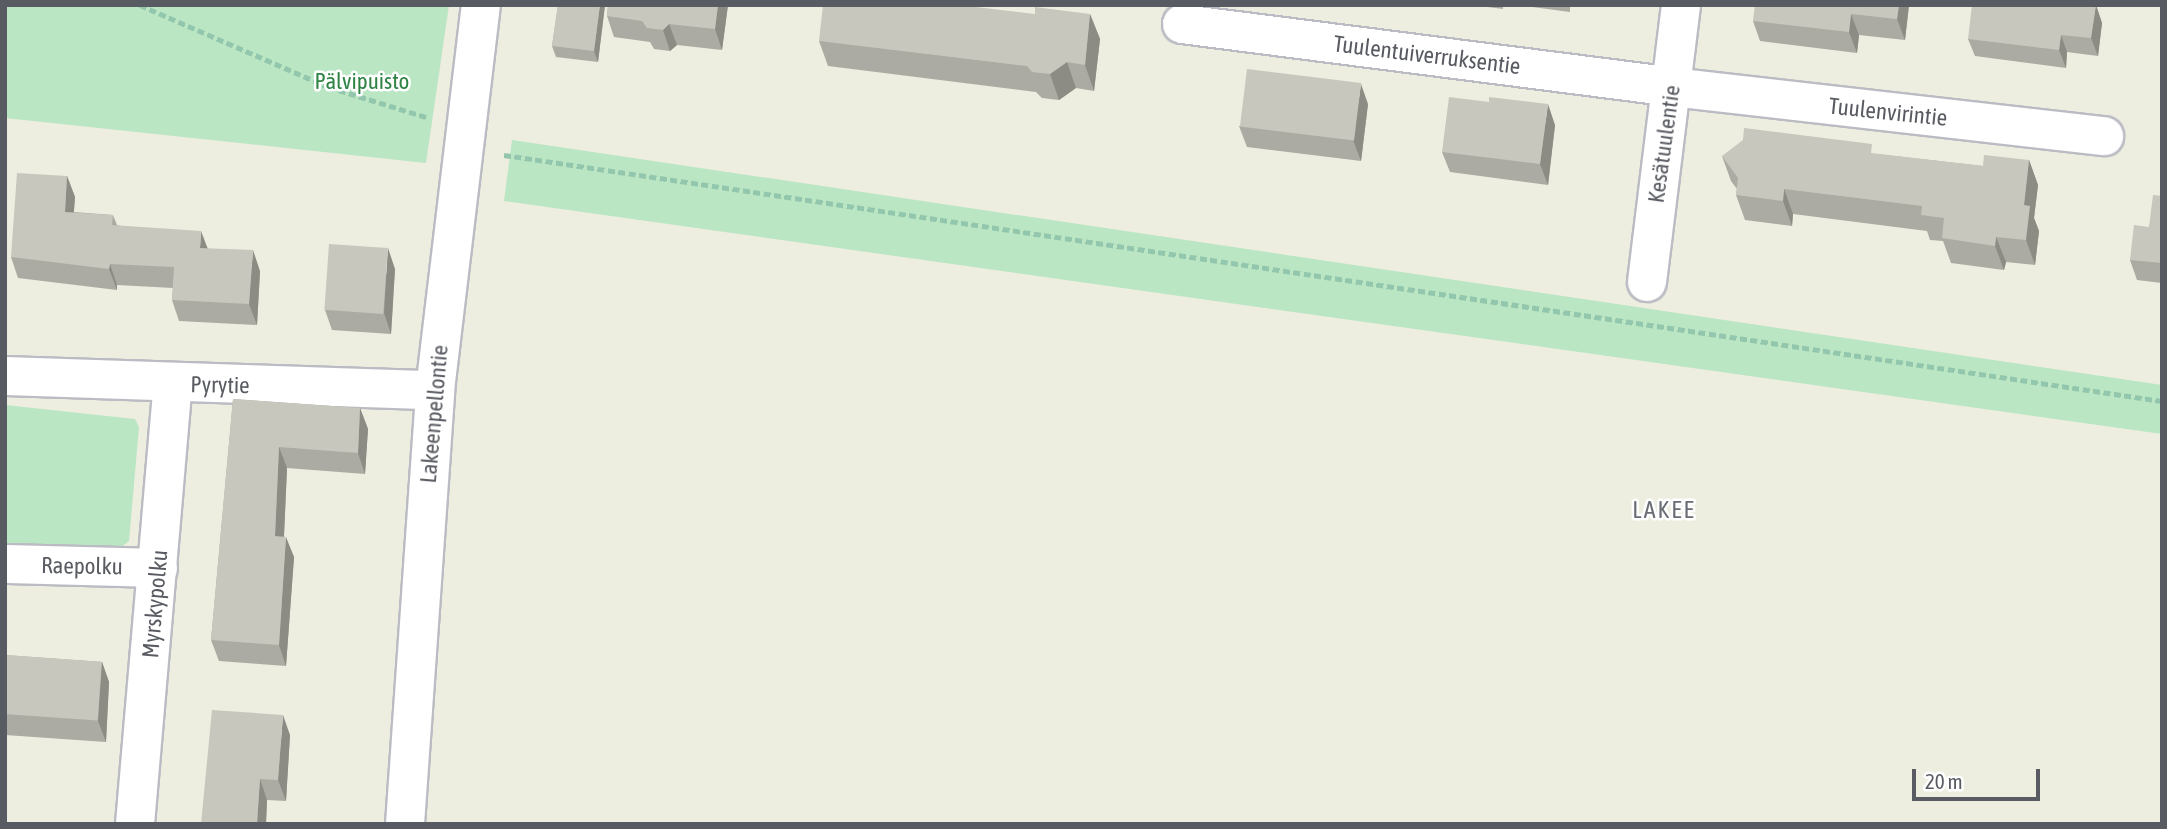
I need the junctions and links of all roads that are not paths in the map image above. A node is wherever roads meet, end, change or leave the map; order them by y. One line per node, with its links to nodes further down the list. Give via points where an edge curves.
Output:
1 (481, 5): 9 (street, Lakeenpellontie)
2 (1681, 5): 4 (street, Kesätuulentie)
3 (1182, 24): 4 (street, Tuulentuiverruksentie)
4 (1672, 87): 5 (street, Tuulenvirintie); 6 (street, Kesätuulentie)
5 (2104, 136)
6 (1647, 282)
7 (5, 376): 8 (street, Pyrytie)
8 (173, 384): 9 (street, Pyrytie); 11 (street, Myrskypolku)
9 (435, 390): 13 (street, Lakeenpellontie)
10 (5, 564): 11 (street, Raepolku)
11 (158, 568): 12 (street, Myrskypolku)
12 (135, 824)
13 (405, 824)

